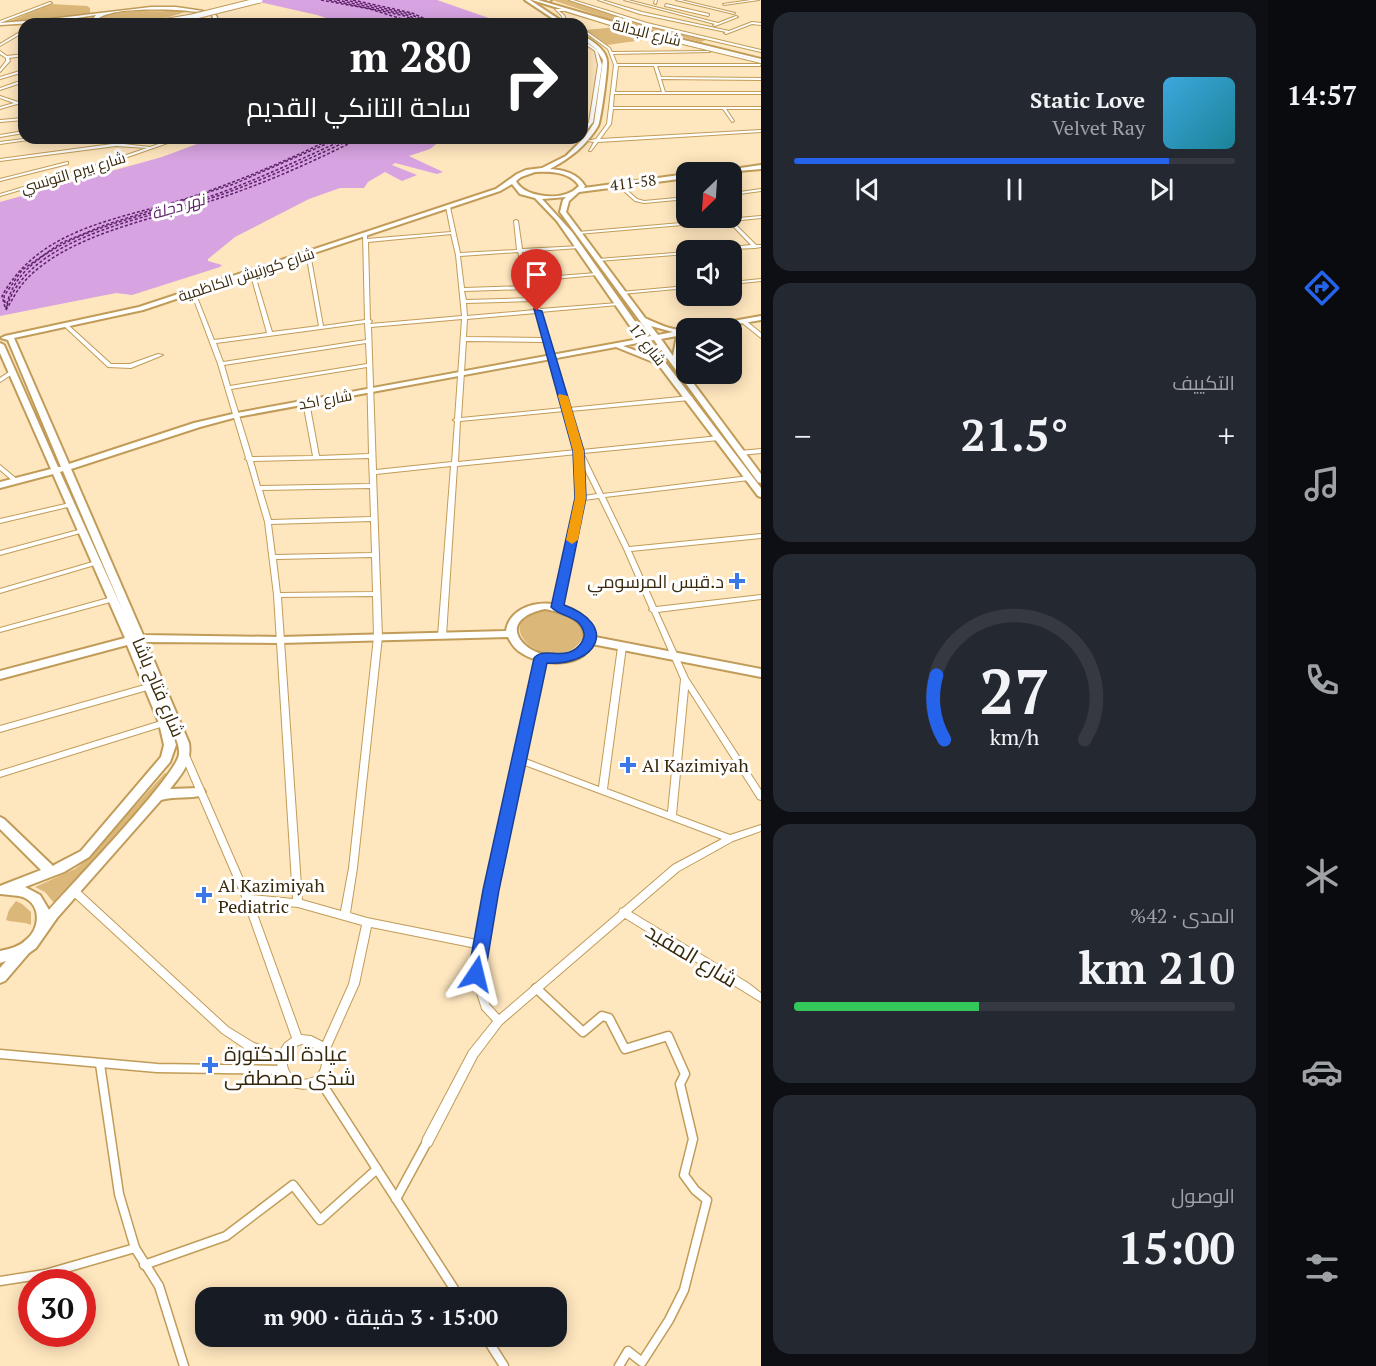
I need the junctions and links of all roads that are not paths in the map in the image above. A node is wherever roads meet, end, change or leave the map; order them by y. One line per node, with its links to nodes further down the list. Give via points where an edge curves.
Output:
1 (251, 0): 27 (main road, bridge)
2 (260, 0): 28 (main road, bridge)
3 (527, 0): 30 (street)
4 (534, 0): 10 (street, شارع البدالة)
5 (570, 0): 44 (street, via 646,24)
6 (602, 0): 12 (street); 22 (street)
7 (625, 0): 18 (street)
8 (681, 0): 15 (street); 16 (street)
9 (760, 0): 14 (street)
10 (547, 1): 17 (street, شارع البدالة); 19 (street); 47 (street, شارع البدالة)
11 (51, 3): 36 (street)
12 (588, 3)
13 (710, 3): 16 (street)
14 (724, 4)
15 (666, 5): 18 (street); 20 (street)
16 (702, 6): 20 (street); 21 (street)
17 (563, 8): 19 (street); 56 (street, شارع البدالة)
18 (655, 8): 22 (street); 33 (street)
19 (550, 10): 31 (street)
20 (687, 10): 24 (street)
21 (722, 10): 24 (street); 37 (street, via 736,15)
22 (641, 13): 34 (street)
23 (209, 14): 29 (main road)
24 (708, 15): 33 (street)
25 (70, 18): 26 (main road, via 99,12 199,11 110,13)
26 (95, 18)
27 (173, 18)
28 (185, 18)
29 (211, 18)
30 (555, 18)
31 (556, 18)
32 (564, 18): 56 (street, via 556,10)
33 (697, 19): 34 (street); 37 (street)
34 (686, 22): 40 (street)
35 (18, 23): 36 (main road)
36 (0, 24): 39 (main road)
37 (718, 24): 40 (street)
38 (761, 24): 42 (street)
39 (18, 27)
40 (708, 27): 42 (street)
41 (18, 32): 48 (street)
42 (730, 32): 44 (street)
43 (588, 38): 54 (street)
44 (712, 39): 47 (street); 51 (street)
45 (588, 40): 67 (street, via 606,53)
46 (588, 40): 72 (street, شارع كورنيش الكاظمية, via 604,58)
47 (702, 43): 57 (street, شارع البدالة)
48 (0, 45)
49 (645, 45): 55 (street)
50 (754, 45): 51 (street)
51 (748, 48): 52 (street); 57 (street)
52 (761, 51)
53 (0, 52): 59 (street)
54 (612, 52): 55 (street); 62 (street)
55 (649, 52): 56 (street)
56 (723, 52): 61 (street, شارع البدالة)
57 (738, 52): 61 (street, شارع البدالة)
58 (18, 56): 59 (street)
59 (7, 57): 60 (street); 64 (street, via 7,64)
60 (0, 58)
61 (761, 61): 63 (street)
62 (616, 65): 63 (street); 67 (street)
63 (655, 65): 68 (street)
64 (0, 71)
65 (18, 73): 66 (street)
66 (0, 78)
67 (611, 78): 73 (street); 95 (street, via 601,125)
68 (660, 78): 69 (street); 74 (street)
69 (761, 79)
70 (18, 83): 71 (street)
71 (0, 89)
72 (598, 93): 86 (street); 91 (street, شارع كورنيش الكاظمية, via 596,126)
73 (613, 93): 74 (street); 80 (street)
74 (664, 93): 75 (street)
75 (761, 93)
76 (0, 97): 77 (street)
77 (18, 103)
78 (18, 103): 79 (street)
79 (0, 108)
80 (612, 108): 81 (street); 93 (street, via 608,127)
81 (724, 108): 82 (street); 84 (street)
82 (761, 108)
83 (18, 120): 85 (street)
84 (732, 121)
85 (0, 122)
86 (588, 127)
87 (18, 130): 88 (street)
88 (0, 131)
89 (761, 131): 93 (street)
90 (18, 132): 92 (street)
91 (588, 133)
92 (0, 136)
93 (598, 140): 95 (street); 102 (street)
94 (18, 141): 96 (street)
95 (589, 141)
96 (0, 143)
97 (114, 144): 101 (street); 103 (street)
98 (163, 144): 101 (street, شارع بيرم التونسي)
99 (577, 144): 107 (street, شارع كورنيش الكاظمية, via 562,161)
100 (586, 144): 108 (street, via 570,163)
101 (152, 148): 120 (street, شارع بيرم التونسي)
102 (590, 150)
103 (0, 160)
104 (67, 163): 110 (street)
105 (761, 167): 106 (street)
106 (742, 169)
107 (540, 170): 108 (street); 112 (street, شارع كورنيش الكاظمية, via 523,173)
108 (571, 175): 111 (street); 116 (street, via 581,183)
109 (676, 177): 114 (street, 411-58)
110 (0, 180)
111 (587, 180)
112 (513, 181): 117 (street, via 516,188); 119 (street, شارع كورنيش الكاظمية)
113 (594, 181): 114 (street)
114 (618, 184): 116 (street, 411-58); 122 (street, via 636,200)
115 (761, 190): 118 (street)
116 (576, 192): 121 (street, 411-58, via 555,197); 130 (street, شارع 17, via 566,200 562,212)
117 (527, 193): 119 (street, شارع كورنيش الكاظمية); 121 (street, 411-58)
118 (742, 193)
119 (487, 194): 123 (street, شارع كورنيش الكاظمية)
120 (0, 195)
121 (535, 195): 133 (street, شارع 17)
122 (676, 199)
123 (448, 207): 129 (street); 131 (street, شارع كورنيش الكاظمية)
124 (761, 217): 125 (street)
125 (742, 219)
126 (516, 221): 135 (street)
127 (676, 225): 130 (street)
128 (738, 228): 132 (street)
129 (453, 232): 131 (street); 138 (street)
130 (578, 233): 139 (street, شارع 17)
131 (365, 238): 136 (street, شارع كورنيش الكاظمية); 157 (street)
132 (758, 246): 134 (street)
133 (579, 247): 135 (street); 141 (street, شارع 17)
134 (742, 247)
135 (520, 252): 138 (street); 144 (street)
136 (309, 253): 140 (street, شارع كورنيش الكاظمية); 159 (street)
137 (676, 254): 139 (street)
138 (458, 255): 146 (street)
139 (598, 260): 148 (street, شارع 17)
140 (252, 272): 147 (street, شارع كورنيش الكاظمية); 161 (street)
141 (597, 274): 144 (street); 151 (street, شارع 17)
142 (761, 280): 143 (street)
143 (742, 282)
144 (529, 284): 146 (street); 149 (street)
145 (676, 288): 148 (street)
146 (462, 290): 150 (street)
147 (193, 292): 158 (street, شارع كورنيش الكاظمية, via 141,309); 170 (street)
148 (621, 293): 154 (street, شارع 17)
149 (534, 299): 150 (street); 152 (street)
150 (463, 302): 153 (street)
151 (618, 304): 152 (street); 168 (street, شارع 17)
152 (537, 311): 153 (street); 167 (street)
153 (465, 318): 157 (street); 166 (street)
154 (641, 318): 160 (street); 165 (street, شارع 17)
155 (761, 318): 156 (street)
156 (743, 321): 163 (street)
157 (369, 323): 159 (street); 169 (street)
158 (66, 325): 164 (street, شارع كورنيش الكاظمية); 173 (street, via 110,366 131,366)
159 (321, 326): 161 (street)
160 (676, 330)
161 (270, 334): 170 (street)
162 (676, 334): 165 (street, شارع اكد)
163 (761, 336)
164 (5, 338): 200 (street, شارع فتاح باشا)
165 (656, 338): 168 (street, شارع اكد); 179 (street, شارع 17)
166 (463, 339): 167 (street); 181 (street)
167 (545, 340): 175 (street)
168 (644, 340): 172 (street, شارع اكد); 178 (street, شارع 17)
169 (369, 341): 176 (street); 177 (street)
170 (213, 342): 176 (street)
171 (0, 345): 174 (street, شارع فتاح باشا)
172 (615, 346): 175 (street, شارع اكد); 178 (street)
173 (160, 355)
174 (2, 358): 180 (street, شارع فتاح باشا)
175 (551, 358): 181 (street, شارع اكد); 188 (street)
176 (221, 364): 184 (street)
177 (370, 364): 184 (street); 185 (street)
178 (663, 364): 186 (street, شارع 17)
179 (676, 364)
180 (12, 372): 182 (street); 201 (street, شارع فتاح باشا)
181 (459, 375): 185 (street, شارع اكد); 190 (street)
182 (0, 380)
183 (690, 384): 194 (street, شارع 17)
184 (228, 388): 189 (street)
185 (370, 391): 187 (street, شارع اكد); 195 (street)
186 (690, 398): 188 (street); 191 (street, شارع 17)
187 (306, 402): 189 (street, شارع اكد); 196 (street)
188 (567, 410): 190 (street); 192 (street)
189 (237, 415): 197 (street); 200 (street, شارع اكد)
190 (456, 420): 198 (street)
191 (719, 438): 192 (street); 203 (street, شارع 17)
192 (579, 451): 198 (street); 210 (street); 211 (street)
193 (761, 451): 194 (street)
194 (740, 453): 204 (street, شارع 17)
195 (373, 456): 196 (street); 202 (street)
196 (316, 458): 197 (street)
197 (248, 459): 208 (street)
198 (453, 465): 202 (street); 232 (street)
199 (0, 467): 205 (street)
200 (66, 468): 201 (street, شارع اكد); 234 (street, شارع فتاح باشا)
201 (55, 471): 205 (street, شارع اكد); 212 (street, شارع فتاح باشا)
202 (373, 472): 207 (street)
203 (749, 478): 209 (street, شارع 17); 210 (street)
204 (761, 480)
205 (16, 481): 206 (street, شارع اكد)
206 (0, 485)
207 (374, 486): 208 (street); 213 (street)
208 (258, 489): 215 (street)
209 (761, 494)
210 (602, 497): 211 (street); 218 (street)
211 (581, 498): 228 (street)
212 (70, 505): 214 (street); 216 (street, شارع فتاح باشا)
213 (375, 519): 215 (street); 220 (street)
214 (0, 522)
215 (268, 522): 221 (street)
216 (81, 531): 219 (street); 222 (street, شارع فتاح باشا)
217 (761, 536): 218 (street)
218 (627, 549): 229 (street)
219 (0, 553)
220 (375, 555): 221 (street); 224 (street)
221 (274, 557): 225 (street)
222 (96, 563): 223 (street); 227 (street, شارع فتاح باشا)
223 (0, 591)
224 (377, 594): 225 (street); 233 (street)
225 (277, 595): 235 (street)
226 (761, 597): 229 (street)
227 (112, 599): 230 (street); 234 (street, شارع فتاح باشا)
228 (557, 607): 231 (street, via 523,612 515,618); 236 (street, via 583,620 591,633)
229 (653, 610): 238 (street)
230 (0, 630)
231 (512, 634): 232 (street); 239 (street, via 521,648)
232 (442, 636): 233 (street)
233 (378, 637): 235 (street); 263 (street)
234 (135, 640): 235 (street); 241 (street); 243 (street, شارع فتاح باشا); 246 (street, شارع فتاح باشا, via 177,728)
235 (280, 640): 261 (street)
236 (590, 640): 237 (street); 239 (street, via 572,657)
237 (622, 647): 238 (street); 249 (street)
238 (673, 657): 240 (street); 242 (street)
239 (541, 658): 247 (street)
240 (761, 673)
241 (0, 675)
242 (685, 679): 252 (street); 253 (street)
243 (148, 687): 244 (street, شارع فتاح باشا); 245 (street)
244 (164, 723): 248 (street); 257 (street, شارع فتاح باشا, via 170,741 168,755 92,848)
245 (0, 729)
246 (185, 755): 250 (street, شارع فتاح باشا); 251 (street)
247 (520, 760): 249 (street); 266 (street)
248 (0, 774)
249 (603, 791): 253 (street)
250 (199, 792): 251 (street); 260 (street, شارع فتاح باشا)
251 (158, 796): 259 (street)
252 (761, 797)
253 (672, 817): 256 (street)
254 (0, 822): 257 (street)
255 (761, 828): 256 (street)
256 (730, 839): 262 (street, via 676,868)
257 (51, 872): 258 (street)
258 (2, 891): 265 (street, via 19,890 36,900 45,916)
259 (74, 891): 265 (street); 276 (street, via 225,1030 251,1047)
260 (247, 899): 261 (street); 273 (street, شارع فتاح باشا)
261 (298, 903): 263 (street)
262 (623, 912): 270 (street); 271 (street, شارع المفيد)
263 (345, 916): 264 (street)
264 (367, 922): 266 (street); 274 (street, via 354,984)
265 (43, 930): 267 (street)
266 (482, 945): 272 (street, via 476,974 486,1006)
267 (24, 950): 268 (street); 269 (street)
268 (0, 957)
269 (0, 977)
270 (536, 988): 272 (street); 290 (street, via 583,1032 602,1016 609,1018 625,1049 668,1036 685,1074 680,1084 693,1139 684,1175 707,1200 684,1290 669,1320 642,1362 628,1351)
271 (761, 998)
272 (499, 1021): 280 (street, via 473,1054)
273 (298, 1041): 274 (street, via 310,1041); 276 (street, via 287,1047)
274 (324, 1050): 279 (street, via 327,1065)
275 (0, 1054): 277 (street)
276 (281, 1058): 278 (street)
277 (100, 1064): 278 (street); 283 (street, via 119,1194)
278 (282, 1070): 279 (street, via 293,1082 311,1083)
279 (319, 1079): 281 (street)
280 (427, 1142): 282 (street)
281 (376, 1169): 282 (street); 284 (street, via 320,1220 293,1185 226,1236)
282 (396, 1199): 286 (street)
283 (135, 1248): 284 (street); 285 (street, via 45,1274)
284 (144, 1265): 288 (street, via 159,1286)
285 (0, 1281)
286 (453, 1287)
287 (492, 1347): 289 (street)
288 (184, 1366)
289 (504, 1366)
290 (619, 1366)

